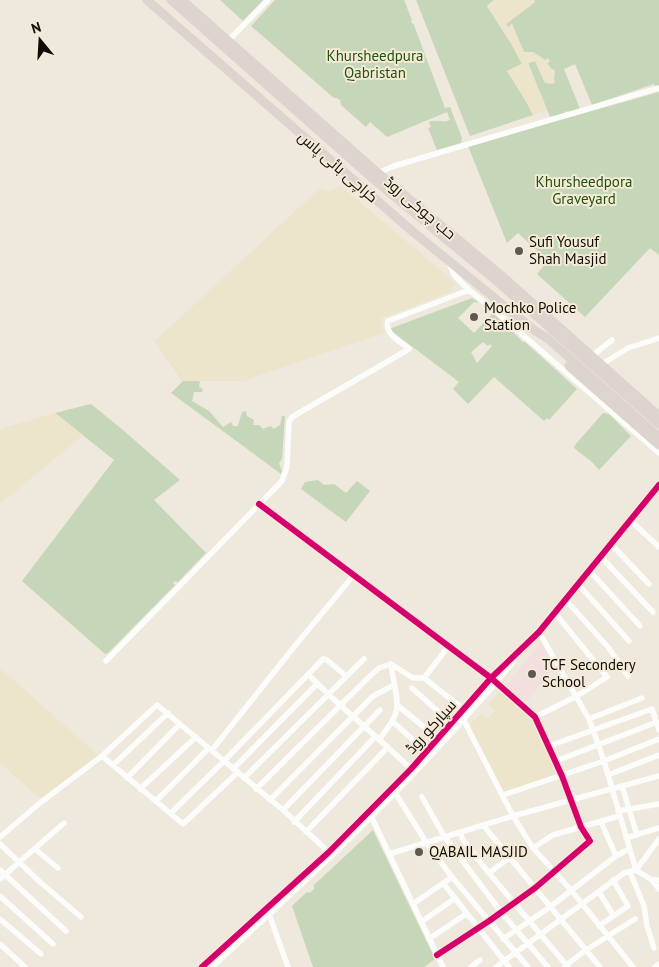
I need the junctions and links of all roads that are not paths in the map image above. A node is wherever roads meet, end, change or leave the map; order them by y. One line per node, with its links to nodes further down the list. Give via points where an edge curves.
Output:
1 (147, 0): 8 (highway, کراچی بائی پاس)
2 (171, 0): 16 (highway)
3 (182, 0): 5 (highway, حب چوکی روڈ)
4 (268, 0): 5 (street)
5 (228, 41): 7 (highway, حب چوکی روڈ)
6 (659, 88): 7 (street)
7 (378, 173): 12 (highway, حب چوکی روڈ)
8 (448, 259): 9 (street, via 454,275); 13 (highway, کراچی بائی پاس, via 547,338)
9 (469, 290): 19 (street); 21 (street, via 388,321 389,333 410,349 292,416 285,474)
10 (659, 338): 14 (street, via 628,348)
11 (612, 340): 12 (street)
12 (592, 356): 14 (highway, حب چوکی روڈ)
13 (566, 358): 17 (highway, کراچی بائی پاس); 18 (highway, کراچی بائی پاس)
14 (602, 364): 15 (highway, حب چوکی روڈ)
15 (659, 416)
16 (659, 424)
17 (659, 437)
18 (659, 445)
19 (659, 453)
20 (659, 485): 22 (street, سپارکو روڈ)
21 (259, 504): 27 (street); 38 (street)
22 (631, 521): 23 (street, سپارکو روڈ); 24 (street)
23 (611, 544): 25 (street, سپارکو روڈ); 29 (street)
24 (659, 547)
25 (601, 557): 26 (street, سپارکو روڈ); 31 (street)
26 (589, 570): 28 (street, سپارکو روڈ); 33 (street)
27 (353, 576): 36 (street); 77 (street)
28 (578, 584): 30 (street, سپارکو روڈ); 35 (street)
29 (650, 584)
30 (565, 599): 32 (street, سپارکو روڈ); 42 (street, via 608,647)
31 (653, 612)
32 (554, 613): 34 (street, سپارکو روڈ); 49 (street, via 607,675)
33 (640, 626)
34 (539, 632): 44 (street, سپارکو روڈ); 49 (street)
35 (629, 641)
36 (448, 647): 43 (street); 44 (street)
37 (364, 659): 41 (street)
38 (106, 661)
39 (390, 664): 43 (street, via 413,678); 46 (street); 52 (street, via 379,668)
40 (308, 674): 41 (street, via 325,659); 45 (street); 83 (street)
41 (346, 676): 48 (street)
42 (628, 676)
43 (424, 678): 54 (street)
44 (494, 681): 54 (street, سپارکو روڈ); 56 (street, سپارکو روڈ); 58 (street)
45 (317, 684): 48 (street); 87 (street)
46 (394, 685): 51 (street); 57 (street, via 373,696)
47 (412, 688): 64 (street)
48 (328, 695): 52 (street); 93 (street)
49 (577, 696): 58 (street); 60 (street)
50 (642, 698): 60 (street)
51 (398, 704): 61 (street); 71 (street)
52 (340, 705): 57 (street); 96 (street)
53 (380, 710): 65 (street)
54 (461, 711): 56 (street); 59 (street); 64 (street, سپارکو روڈ)
55 (168, 713): 63 (street); 80 (street, via 157,704); 85 (street)
56 (469, 713): 59 (street, سپارکو روڈ)
57 (352, 716): 65 (street); 101 (street)
58 (535, 717): 75 (street)
59 (464, 719): 66 (street, سپارکو روڈ); 99 (street)
60 (589, 719): 67 (street)
61 (392, 721): 70 (street); 78 (street)
62 (657, 722): 67 (street, via 652,708); 68 (street); 74 (street)
63 (180, 724): 69 (street); 92 (street)
64 (450, 724): 66 (street); 71 (street, سپارکو روڈ)
65 (365, 726): 70 (street); 106 (street)
66 (456, 728): 73 (street, سپارکو روڈ)
67 (594, 729): 74 (street); 75 (street)
68 (659, 730)
69 (196, 737): 77 (street); 95 (street)
70 (377, 738): 76 (street); 111 (street)
71 (438, 738): 73 (street); 78 (street, سپارکو روڈ)
72 (659, 739): 84 (street)
73 (444, 742): 81 (street, سپارکو روڈ)
74 (599, 744): 82 (street); 84 (street)
75 (549, 746): 82 (street)
76 (388, 747): 86 (street); 117 (street)
77 (211, 749): 83 (street); 102 (street)
78 (426, 752): 81 (street); 86 (street, سپارکو روڈ)
79 (659, 754): 89 (street)
80 (102, 756): 85 (street); 121 (street)
81 (431, 756): 88 (street, سپارکو روڈ)
82 (556, 760): 90 (street)
83 (224, 761): 87 (street); 107 (street)
84 (604, 761): 89 (street); 90 (street)
85 (113, 765): 92 (street)
86 (411, 769): 88 (street); 129 (street, سپارکو روڈ)
87 (235, 770): 93 (street); 107 (street, via 185,823 182,824)
88 (416, 774): 98 (street, سپارکو روڈ)
89 (608, 775): 97 (street)
90 (562, 776): 99 (street); 103 (street)
91 (659, 776): 94 (street)
92 (127, 778): 95 (street)
93 (244, 778): 96 (street)
94 (622, 786): 97 (street); 105 (street)
95 (140, 789): 102 (street)
96 (256, 789): 101 (street)
97 (612, 789): 103 (street); 108 (street)
98 (396, 794): 110 (street, سپارکو روڈ); 124 (street)
99 (502, 795): 109 (street)
100 (422, 797): 120 (street)
101 (270, 800): 106 (street)
102 (156, 801): 107 (street)
103 (571, 801): 109 (street); 115 (street)
104 (659, 804): 105 (street)
105 (628, 808): 108 (street); 119 (street)
106 (283, 810): 111 (street)
107 (171, 813)
108 (619, 814): 112 (street); 122 (street)
109 (513, 816): 114 (street); 126 (street)
110 (372, 818): 129 (street, سپارکو روڈ); 130 (street)
111 (294, 822): 117 (street)
112 (601, 822): 115 (street); 131 (street)
113 (64, 823): 127 (street)
114 (483, 825): 118 (street); 132 (street)
115 (581, 827): 126 (street, via 553,835); 137 (street, via 590,841)
116 (659, 828): 119 (street)
117 (306, 832): 129 (street)
118 (460, 832): 120 (street); 136 (street)
119 (637, 835): 122 (street)
120 (444, 836): 124 (street); 153 (street)
121 (0, 837)
122 (626, 838): 128 (street)
123 (659, 839): 135 (street)
124 (426, 842): 130 (street); 139 (street)
125 (0, 844): 133 (street)
126 (533, 848): 137 (street)
127 (35, 849): 133 (street); 134 (street)
128 (629, 849): 131 (street); 135 (street)
129 (331, 854): 154 (street, سپارکو روڈ); 187 (street, سپارکو روڈ)
130 (389, 854): 150 (street)
131 (616, 856): 145 (street)
132 (509, 858): 136 (street); 143 (street)
133 (20, 862): 138 (street); 157 (street)
134 (58, 868)
135 (633, 871): 140 (street); 141 (street); 171 (street)
136 (490, 873): 149 (street)
137 (555, 873): 143 (street); 145 (street)
138 (2, 875): 167 (street)
139 (452, 877): 142 (street); 162 (street)
140 (614, 880): 146 (street); 156 (street, via 628,906)
141 (656, 880): 144 (street)
142 (443, 883): 148 (street); 150 (street)
143 (535, 888): 149 (street); 152 (street)
144 (659, 889)
145 (571, 890): 151 (street); 152 (street)
146 (599, 892): 151 (street); 156 (street)
147 (0, 896): 175 (street)
148 (454, 899): 155 (street); 163 (street)
149 (515, 902): 153 (street); 160 (street)
150 (413, 904): 163 (street)
151 (582, 904): 161 (street); 164 (street)
152 (550, 906): 160 (street); 161 (street)
153 (501, 912): 162 (street); 166 (street)
154 (269, 914): 188 (street, سپارکو روڈ); 189 (street)
155 (466, 914): 165 (street); 172 (street)
156 (613, 915): 164 (street)
157 (81, 917)
158 (0, 919): 180 (street)
159 (635, 919): 170 (street)
160 (529, 920): 166 (street); 168 (street)
161 (561, 920): 168 (street); 178 (street)
162 (489, 921): 165 (street); 173 (street)
163 (421, 922): 172 (street)
164 (598, 926): 170 (street)
165 (478, 928): 181 (street); 183 (street)
166 (516, 930): 173 (street); 176 (street)
167 (66, 931)
168 (541, 934): 176 (street); 185 (street)
169 (659, 935): 171 (street)
170 (608, 938): 178 (street); 197 (street)
171 (651, 938): 177 (street)
172 (429, 939): 181 (street)
173 (503, 939): 179 (street)
174 (0, 944): 186 (street)
175 (53, 944)
176 (527, 944): 179 (street); 195 (street)
177 (654, 948)
178 (586, 950): 185 (street); 196 (street)
179 (516, 953): 183 (street); 194 (street)
180 (41, 954)
181 (436, 954): 190 (street)
182 (480, 960): 191 (street)
183 (504, 961): 192 (street); 193 (street)
184 (659, 964): 198 (street)
185 (566, 966)
186 (25, 967)
187 (202, 967)
188 (212, 967)
189 (288, 967)
190 (443, 967)
191 (470, 967)
192 (496, 967)
193 (509, 967)
194 (528, 967)
195 (548, 967)
196 (600, 967)
197 (633, 967)
198 (655, 967)

